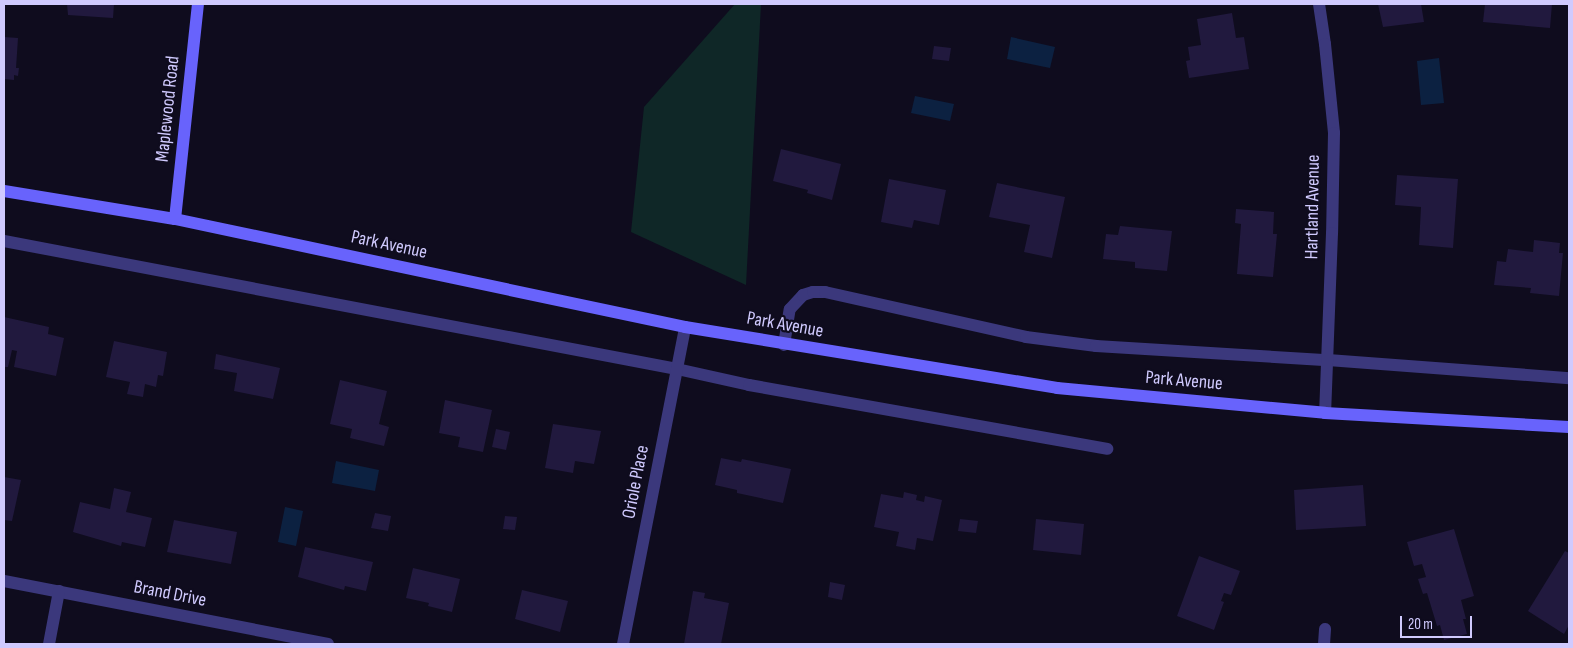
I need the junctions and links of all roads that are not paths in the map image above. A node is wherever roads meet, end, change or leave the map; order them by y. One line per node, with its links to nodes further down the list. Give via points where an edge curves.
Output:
1 (198, 4): 4 (main road, Maplewood Road)
2 (1319, 4): 8 (street, Hartland Avenue, via 1334,133)
3 (4, 191): 4 (main road, Park Avenue)
4 (176, 219): 6 (main road, Park Avenue)
5 (4, 242): 9 (street)
6 (685, 327): 7 (main road, Park Avenue); 9 (street, Oriole Place)
7 (784, 344): 8 (street, via 790,309 804,295 819,292 1035,338 1096,346); 11 (main road, Park Avenue, via 1057,388)
8 (1328, 360): 10 (street); 11 (street, Hartland Avenue)
9 (677, 368): 13 (street, via 749,385); 19 (street, Oriole Place)
10 (1569, 378)
11 (1324, 413): 12 (main road, Park Avenue)
12 (1569, 427)
13 (1107, 449)
14 (4, 580): 15 (street, Brand Drive)
15 (59, 591): 17 (street); 18 (street, Brand Drive)
16 (1325, 629): 20 (street)
17 (49, 644)
18 (328, 644)
19 (623, 644)
20 (1324, 644)

